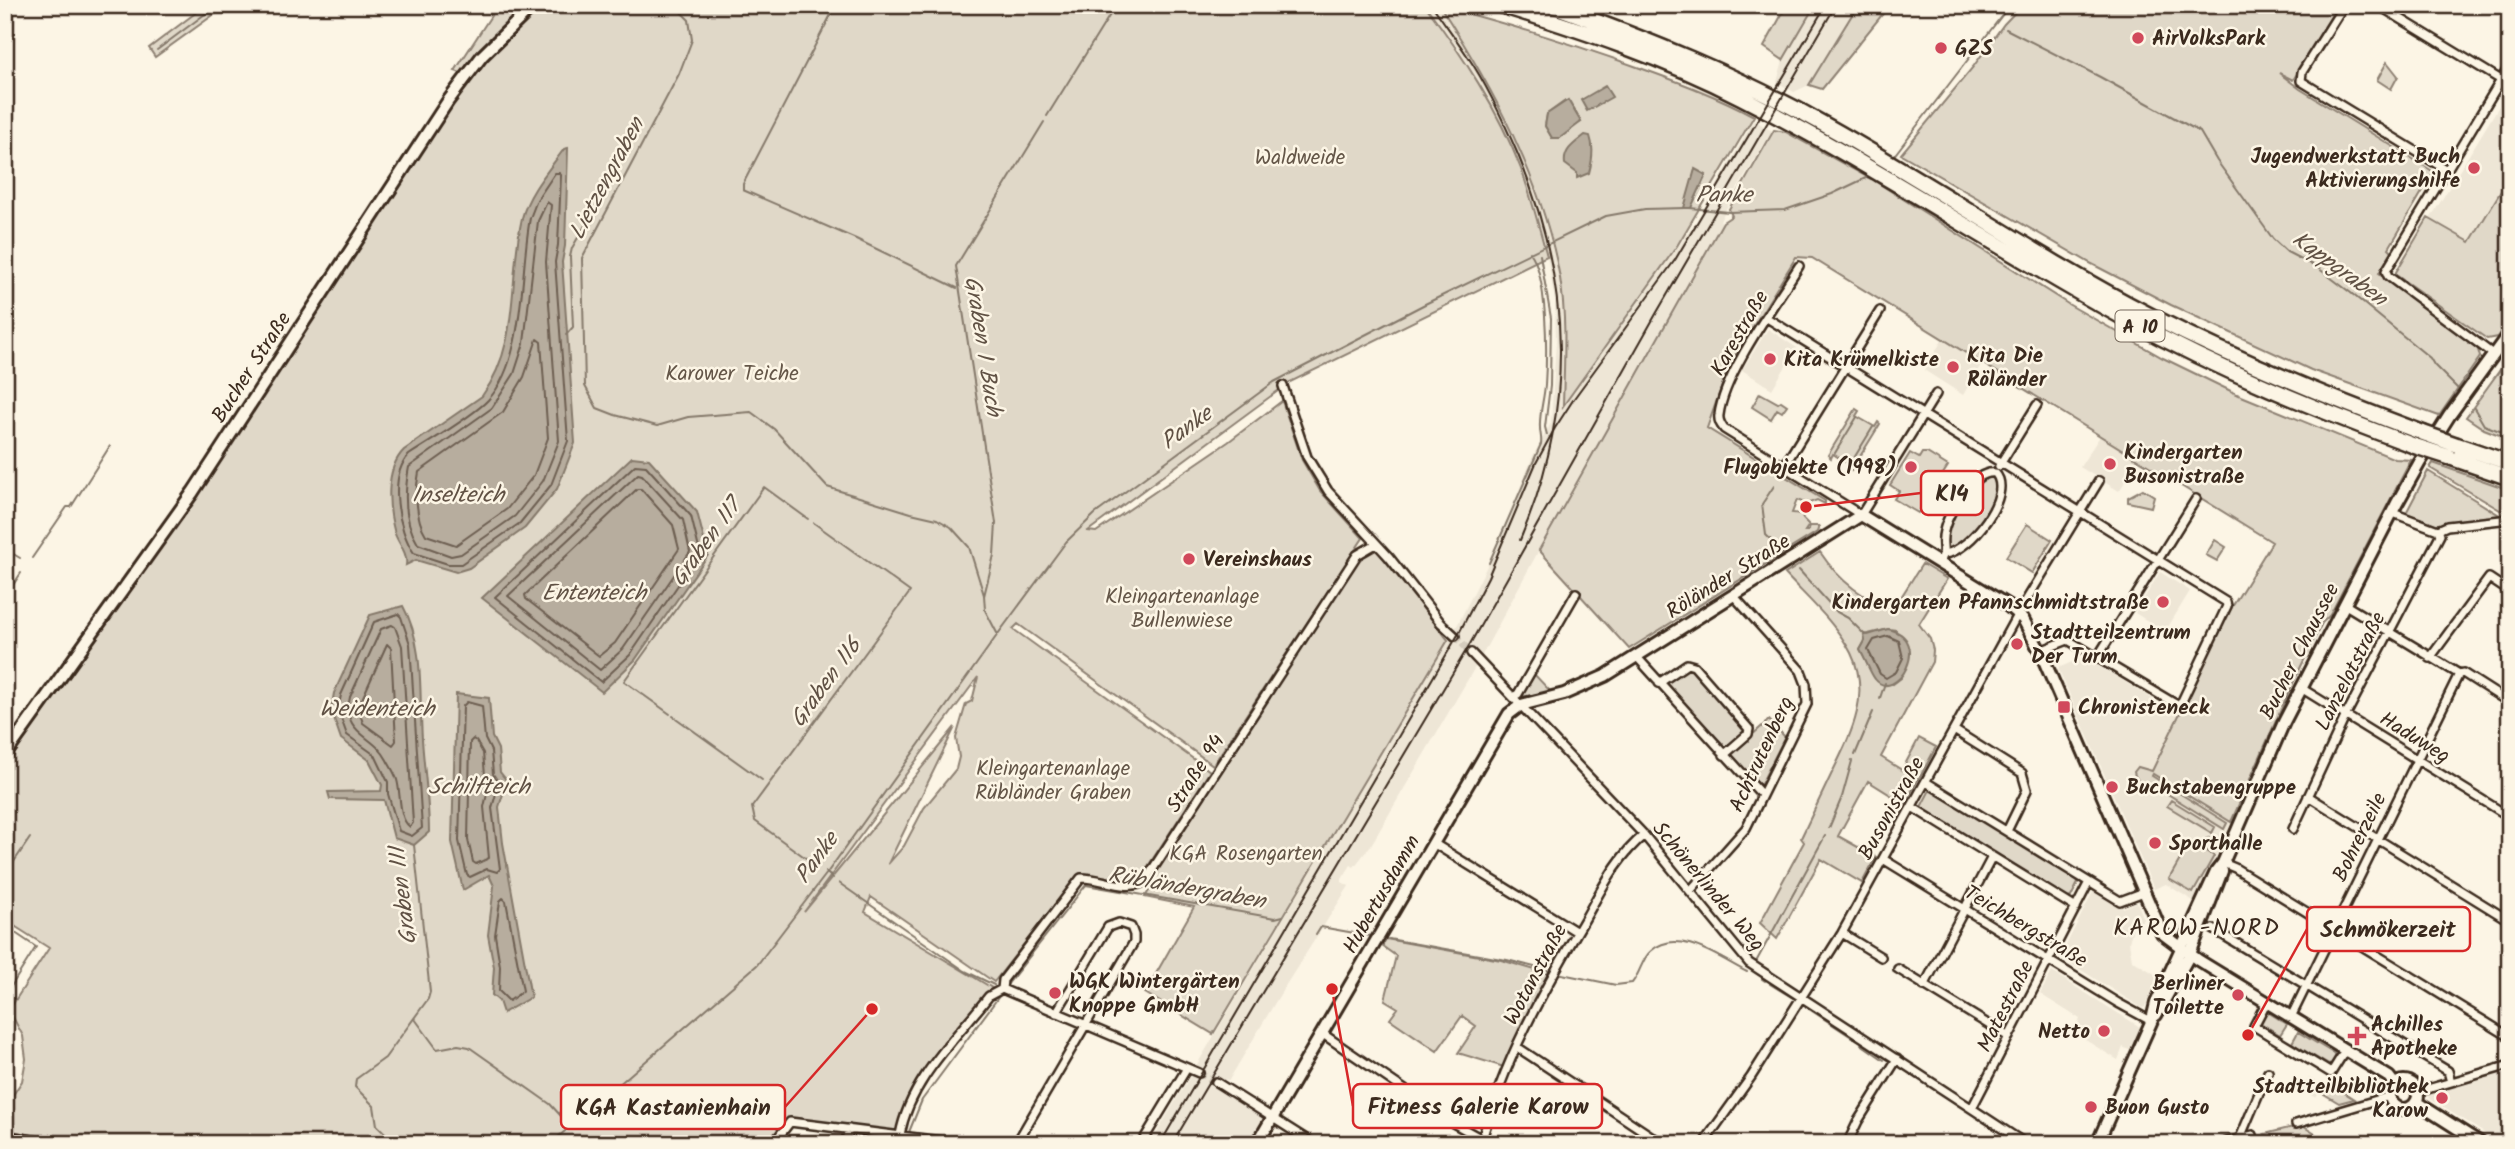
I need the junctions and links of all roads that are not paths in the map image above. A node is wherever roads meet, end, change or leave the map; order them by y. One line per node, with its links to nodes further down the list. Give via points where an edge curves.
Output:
1 (534, 5): 55 (street, Bucher Straße, via 482,56 453,93 192,492)
2 (1500, 5): 19 (highway, A 10, via 1665,62 1739,96 2143,328 2339,418)
3 (1551, 5): 19 (highway, A 10, via 1641,37 1802,112 2149,315 2247,364)
4 (2344, 5): 8 (street, via 2302,72 2301,81)
5 (2378, 5): 7 (street)
6 (2510, 65): 7 (street)
7 (2501, 80): 8 (street)
8 (2445, 169): 13 (street, via 2386,271)
9 (1799, 265): 11 (street, Karestraße)
10 (1880, 311): 14 (street)
11 (1767, 318): 14 (street); 23 (street, Karestraße, via 1731,376 1719,422)
12 (2510, 332): 13 (street, Bucher Chaussee)
13 (2494, 355): 29 (street, Bucher Chaussee, via 2449,416)
14 (1845, 367): 18 (street); 23 (street)
15 (1283, 386): 33 (street, via 1307,457 1328,491)
16 (1936, 394): 18 (street, Röländer Straße)
17 (2038, 405): 22 (street)
18 (1923, 415): 22 (street); 30 (street, Röländer Straße)
19 (2419, 439): 20 (highway, A 10, bridge)
20 (2453, 451): 21 (highway, A 10); 25 (highway, A 10)
21 (2510, 463)
22 (2001, 464): 24 (street); 28 (street)
23 (1784, 466): 30 (street)
24 (1995, 473): 34 (street, via 1978,478 1955,505 1942,540); 34 (street, via 1999,491 1984,524 1966,545)
25 (2510, 478)
26 (2099, 481): 28 (street, Busonistraße)
27 (2196, 499): 35 (street)
28 (2079, 512): 35 (street); 40 (street, Busonistraße)
29 (2393, 513): 32 (street); 39 (street, Bucher Chaussee)
30 (1861, 515): 34 (street); 38 (street, Röländer Straße)
31 (2510, 519): 32 (street)
32 (2438, 530): 41 (street, Lanzelotstraße, via 2440,535)
33 (1376, 544): 42 (street); 87 (street, Straße 94, via 1357,555 1145,881 1130,885 1081,878 1003,979)
34 (1942, 558): 40 (street)
35 (2158, 560): 46 (street); 46 (street, via 2226,602 2227,611 2182,701 2177,705)
36 (2510, 592): 47 (street, via 2489,578)
37 (1576, 593): 51 (street)
38 (1733, 595): 45 (street, Röländer Straße); 59 (street, Achtrutenberg, via 1801,671 1806,684 1804,712)
39 (2344, 604): 41 (street); 50 (street, Bucher Chaussee)
40 (2018, 613): 43 (street); 54 (street, Busonistraße)
41 (2389, 632): 47 (street); 53 (street, Lanzelotstraße)
42 (1455, 636)
43 (2040, 651): 46 (street, via 2068,640); 73 (street)
44 (1471, 653): 51 (street, Schönerlinder Weg)
45 (1636, 656): 49 (street); 51 (street, Röländer Straße, via 1577,689)
46 (2097, 658)
47 (2430, 658): 48 (street)
48 (2459, 674): 52 (street); 57 (street, Bohrerzeile)
49 (1658, 683): 56 (street); 56 (street, via 1687,664 1695,666 1749,729)
50 (2301, 688): 53 (street, Haduweg); 70 (street, Bucher Chaussee)
51 (1517, 701): 65 (street, Schönerlinder Weg); 67 (street, Hubertusdamm)
52 (2510, 703)
53 (2346, 715): 57 (street, Haduweg); 60 (street, Lanzelotstraße)
54 (1954, 730): 58 (street, Busonistraße); 64 (street, via 2022,773 2027,790)
55 (5, 755)
56 (1724, 755): 59 (street)
57 (2417, 760): 62 (street, Haduweg); 66 (street, Bohrerzeile)
58 (1926, 782): 61 (street, Busonistraße); 64 (street)
59 (1762, 795): 72 (street, Achtrutenberg, via 1745,828)
60 (2308, 796): 63 (street, Lanzelotstraße); 66 (street)
61 (1912, 807): 68 (street, Teichbergstraße); 69 (street, Busonistraße)
62 (2510, 817)
63 (2292, 829)
64 (2007, 831): 71 (street)
65 (1644, 835): 72 (street, Schönerlinder Weg); 79 (street, Wotanstraße, via 1621,856)
66 (2378, 838): 76 (street); 78 (street, Bohrerzeile)
67 (1433, 843): 79 (street); 94 (street, Hubertusdamm)
68 (1993, 857): 74 (street, Teichbergstraße); 75 (street)
69 (1883, 859): 75 (street, Teichbergstraße); 80 (street, Busonistraße)
70 (2223, 863): 78 (street); 81 (street, Bucher Chaussee, via 2212,901)
71 (2089, 882): 73 (street, via 2120,901); 74 (street, Matestraße)
72 (1690, 891): 88 (street, Schönerlinder Weg, via 1749,963)
73 (2144, 892): 81 (street, via 2162,933)
74 (2076, 908): 83 (street, Matestraße)
75 (1965, 909): 83 (street, Teichbergstraße); 86 (street)
76 (2510, 921)
77 (2213, 929): 85 (street)
78 (2334, 929): 85 (street, Bohrerzeile); 96 (street)
79 (1577, 932): 97 (street, Wotanstraße)
80 (1842, 933): 82 (street); 88 (street, Busonistraße)
81 (2185, 951): 89 (street); 92 (street, Bucher Chaussee, via 2162,1008)
82 (1881, 957)
83 (2048, 960): 92 (street, Teichbergstraße); 95 (street, Matestraße)
84 (1898, 969): 86 (street)
85 (2307, 984): 91 (street, Bohrerzeile); 105 (street, via 2448,1072)
86 (1924, 986): 95 (street)
87 (1002, 989): 90 (street); 113 (street, Straße 94, via 989,996 920,1083)
88 (1803, 998): 99 (street, Schönerlinder Weg); 128 (street, Busonistraße)
89 (2267, 1000): 91 (street); 98 (street, via 2254,1026 2281,1043 2331,1073)
90 (1056, 1013): 93 (street); 93 (street, via 1108,927 1127,925 1134,942)
91 (2292, 1015): 98 (street)
92 (2151, 1020): 131 (street, Bucher Chaussee)
93 (1084, 1025): 101 (street); 122 (street)
94 (1323, 1034): 110 (street, Hubertusdamm); 116 (street)
95 (2009, 1037): 109 (street, Matestraße)
96 (2510, 1037)
97 (1517, 1047): 116 (street, Wotanstraße); 127 (street)
98 (2346, 1049): 106 (street)
99 (1897, 1059): 109 (street, Schönerlinder Weg); 129 (street)
100 (2510, 1065): 105 (street)
101 (1187, 1068): 103 (street); 123 (street)
102 (2268, 1072): 117 (street)
103 (1199, 1073)
104 (1216, 1082): 110 (street)
105 (2451, 1082): 108 (street)
106 (2395, 1085): 107 (street); 108 (street, via 2410,1083)
107 (2390, 1096): 108 (street, via 2402,1110 2412,1107); 111 (street)
108 (2417, 1097): 133 (street)
109 (1972, 1108): 130 (street, Schönerlinder Weg)
110 (1274, 1118): 124 (street, Hubertusdamm); 125 (street)
111 (2296, 1124)
112 (849, 1129): 113 (street); 119 (street, via 790,1122); 120 (street)
113 (900, 1135): 121 (street)
114 (2253, 1135): 117 (street)
115 (5, 1138): 118 (street)
116 (1481, 1141): 126 (street)
117 (2241, 1141): 132 (street)
118 (43, 1144)
119 (773, 1144)
120 (845, 1144)
121 (965, 1144)
122 (1016, 1144)
123 (1141, 1144)
124 (1257, 1144)
125 (1314, 1144)
126 (1491, 1144)
127 (1663, 1144)
128 (1703, 1144)
129 (1847, 1144)
130 (2026, 1144)
131 (2097, 1144)
132 (2219, 1144)
133 (2482, 1144)

